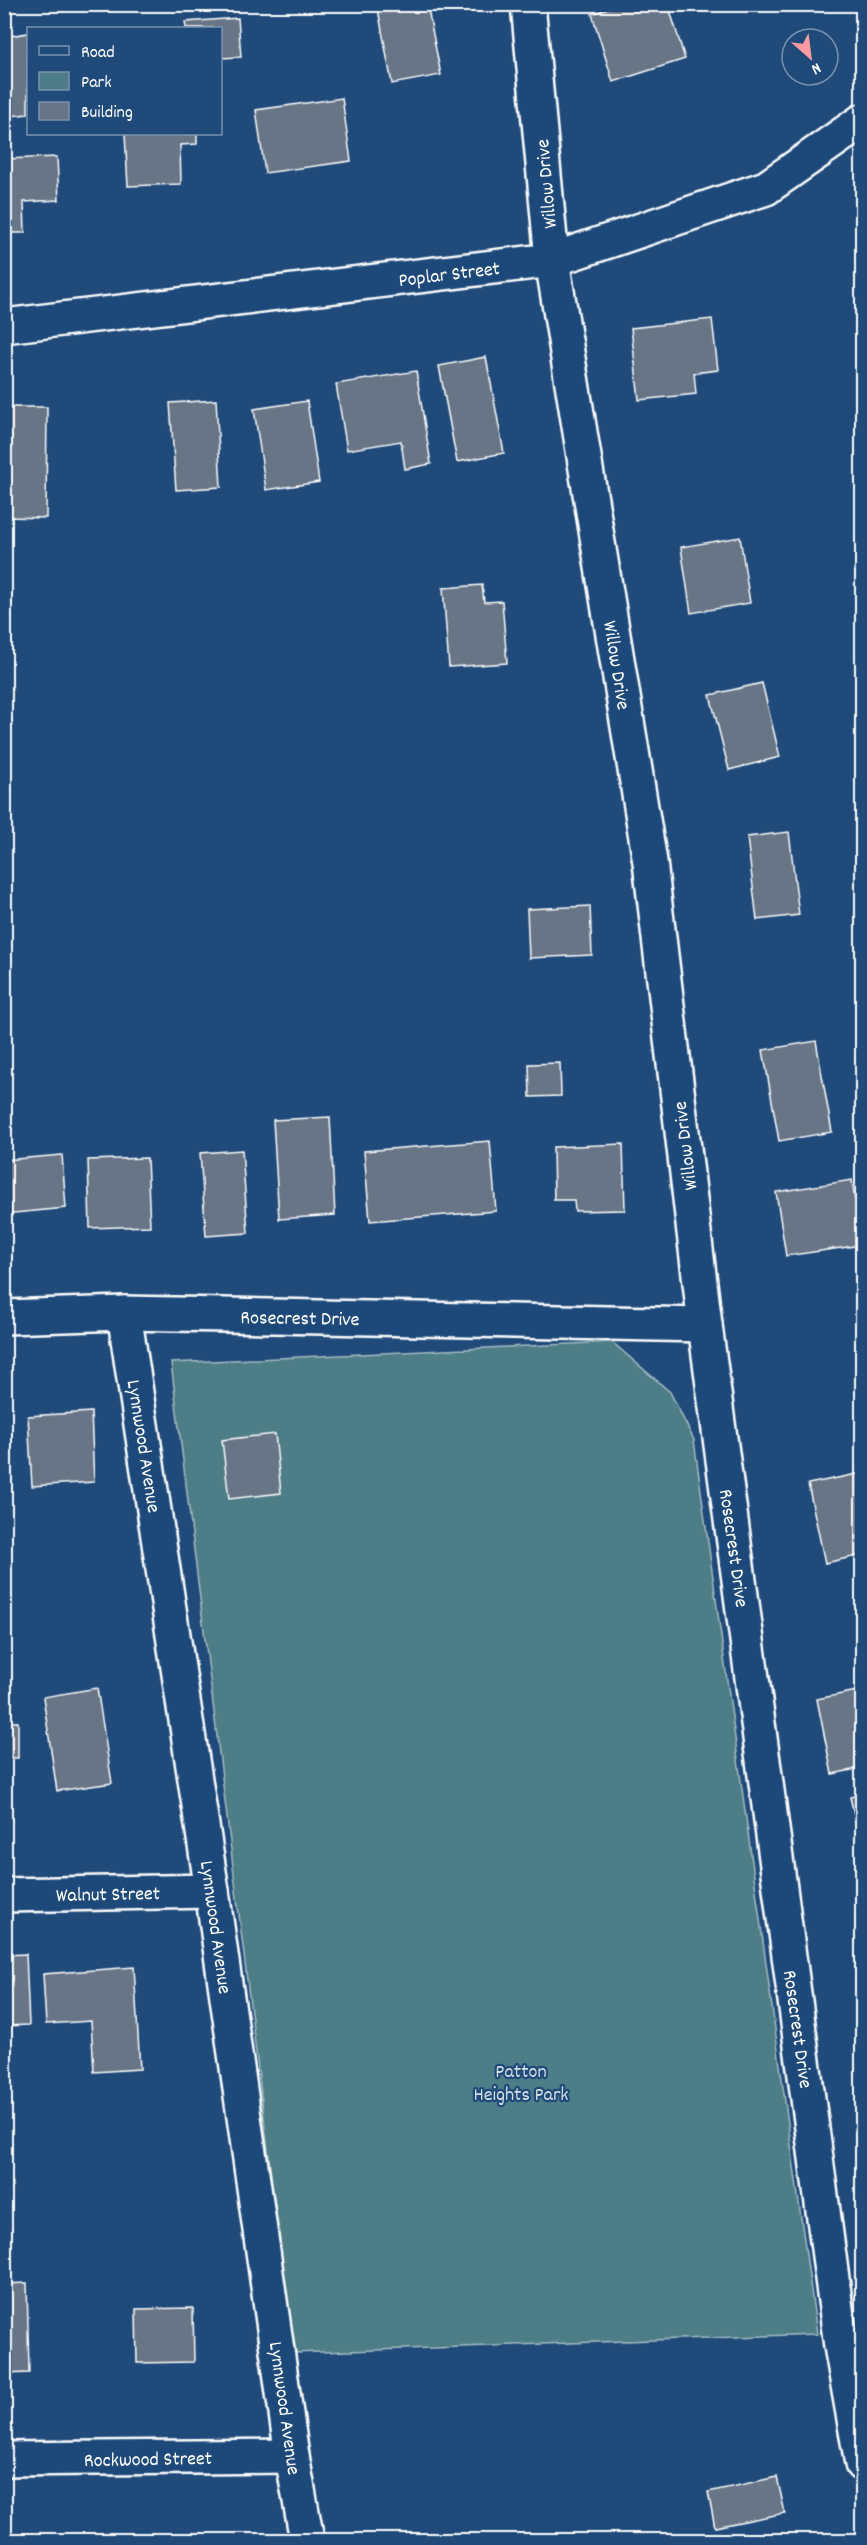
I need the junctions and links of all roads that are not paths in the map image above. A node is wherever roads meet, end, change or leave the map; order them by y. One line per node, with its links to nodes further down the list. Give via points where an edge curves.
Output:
1 (528, 4): 3 (street, Willow Drive)
2 (862, 121): 3 (street, Poplar Street, via 766,188)
3 (552, 260): 4 (street, Poplar Street); 7 (street, Willow Drive, via 650,862)
4 (4, 326)
5 (124, 1313): 6 (street, Rosecrest Drive); 7 (street, Rosecrest Drive); 8 (street, Lynnwood Avenue)
6 (4, 1317)
7 (705, 1325): 12 (street, Rosecrest Drive, via 841,2346)
8 (212, 1891): 9 (street, Walnut Street); 10 (street, Lynnwood Avenue)
9 (4, 1895)
10 (292, 2456): 11 (street, Rockwood Street); 13 (street, Lynnwood Avenue)
11 (4, 2459)
12 (862, 2464)
13 (307, 2541)

